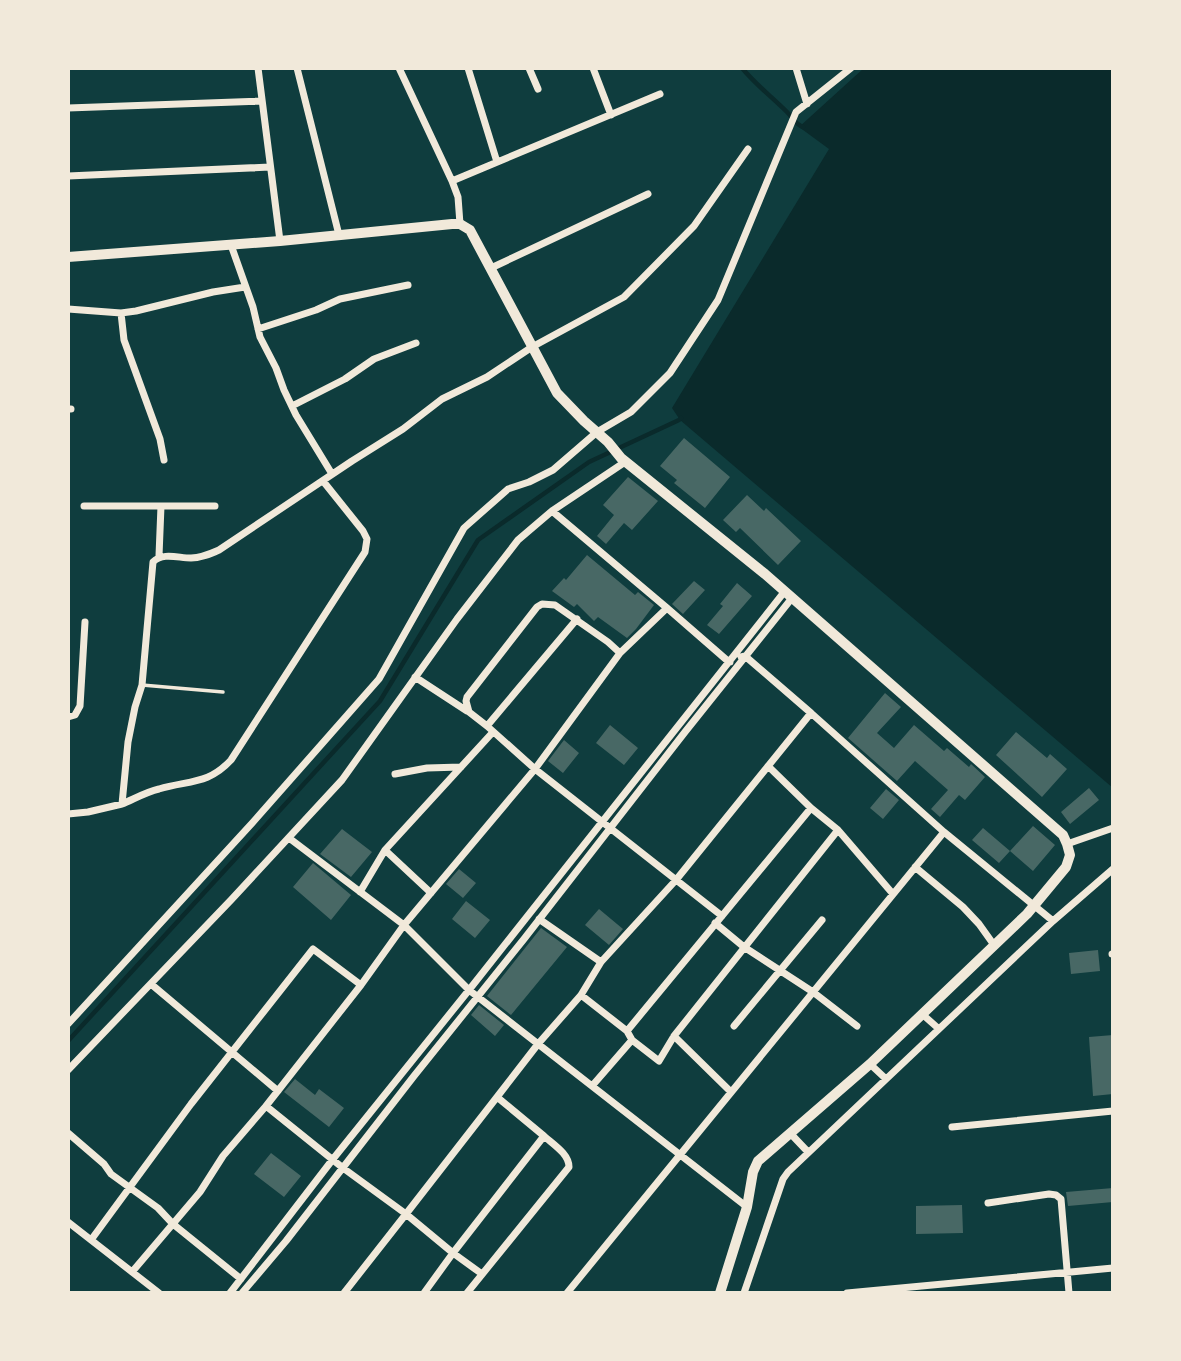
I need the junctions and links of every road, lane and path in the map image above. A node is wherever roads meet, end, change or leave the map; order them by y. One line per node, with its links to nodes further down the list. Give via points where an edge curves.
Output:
1 (258, 68): 11 (street)
2 (297, 68): 22 (street)
3 (399, 68): 19 (street)
4 (468, 68): 16 (street)
5 (529, 68): 9 (street)
6 (593, 68): 14 (street)
7 (796, 68): 12 (street)
8 (851, 68): 12 (street)
9 (538, 89)
10 (660, 94): 14 (street)
11 (262, 102): 13 (street); 17 (street)
12 (807, 104): 35 (street, via 790,124 718,300 670,373 631,412)
13 (68, 108)
14 (611, 115): 16 (street)
15 (748, 149): 33 (street, via 694,226 624,297)
16 (497, 162): 19 (street)
17 (270, 167): 18 (street); 23 (street)
18 (68, 176)
19 (452, 181): 21 (street)
20 (648, 194): 26 (street)
21 (460, 224): 22 (street); 26 (street, via 470,230)
22 (340, 235): 23 (street)
23 (280, 241): 24 (street)
24 (231, 245): 25 (street); 28 (street)
25 (68, 257)
26 (491, 268): 33 (street)
27 (408, 285): 31 (street, via 340,299)
28 (245, 286): 30 (street); 31 (street)
29 (68, 309): 30 (street)
30 (121, 313): 36 (street, via 124,340)
31 (258, 329): 34 (street)
32 (416, 343): 34 (street, via 374,359)
33 (532, 347): 35 (street, via 557,393); 38 (street, via 488,377 442,399)
34 (292, 407): 38 (street)
35 (597, 432): 37 (street); 98 (street, via 553,470 508,489 464,528 380,679)
36 (164, 460)
37 (623, 460): 43 (street); 45 (street)
38 (332, 474): 39 (street)
39 (323, 481): 44 (street, via 207,556); 63 (street, via 363,531 365,552 221,771)
40 (84, 506): 41 (street)
41 (161, 506): 42 (street); 44 (street)
42 (215, 506)
43 (552, 511): 46 (street); 52 (street, via 518,540)
44 (159, 556): 53 (street, via 153,562)
45 (789, 594): 50 (street); 51 (street); 72 (street, via 1063,835)
46 (667, 608): 49 (street); 51 (street)
47 (577, 619): 49 (street); 55 (street, via 555,605 537,607 467,697); 58 (street)
48 (85, 622): 57 (street, via 80,706 75,716)
49 (620, 653): 61 (street)
50 (746, 656): 51 (street); 56 (street); 67 (street)
51 (729, 662): 66 (street)
52 (415, 677): 55 (street); 71 (street, via 342,780)
53 (142, 685): 54 (lane); 63 (street, via 128,742)
54 (223, 692)
55 (469, 712): 58 (street)
56 (811, 713): 59 (street); 70 (street)
57 (68, 717)
58 (490, 729): 60 (street); 61 (street)
59 (768, 766): 64 (street); 76 (street)
60 (461, 767): 62 (street); 73 (street)
61 (535, 769): 66 (street); 78 (street)
62 (395, 774)
63 (122, 804): 65 (street)
64 (811, 808): 69 (street); 81 (street)
65 (68, 814)
66 (603, 821): 67 (street); 93 (street)
67 (611, 828): 76 (street); 82 (street)
68 (1113, 828): 72 (street)
69 (838, 830): 79 (street); 88 (street)
70 (944, 832): 74 (street); 80 (street)
71 (289, 838): 77 (street); 91 (street)
72 (1067, 844): 80 (street, via 1070,856 1066,867)
73 (385, 850): 77 (street); 78 (street)
74 (915, 867): 79 (street); 87 (street, via 962,907)
75 (1113, 869): 83 (street)
76 (676, 880): 81 (street); 89 (street)
77 (360, 892): 86 (street)
78 (431, 893): 86 (street)
79 (893, 894): 94 (street)
80 (1038, 907): 83 (street); 87 (street)
81 (722, 915): 85 (street)
82 (539, 919): 89 (street); 96 (street)
83 (1051, 919): 101 (street)
84 (822, 920): 90 (street)
85 (715, 923): 88 (street); 102 (street)
86 (404, 925): 92 (street); 93 (street)
87 (994, 945): 97 (street)
88 (744, 947): 90 (street); 103 (street)
89 (601, 962): 95 (street)
90 (781, 970): 94 (street); 99 (street)
91 (151, 984): 106 (street); 108 (street)
92 (361, 985): 106 (street, via 313,949); 111 (street)
93 (470, 990): 96 (street); 122 (street)
94 (813, 992): 100 (street); 112 (street)
95 (581, 995): 102 (street); 105 (street)
96 (477, 996): 105 (street); 123 (street)
97 (925, 1016): 101 (street); 107 (street)
98 (68, 1024)
99 (734, 1026)
100 (857, 1026)
101 (938, 1028): 109 (street)
102 (627, 1031): 104 (street)
103 (674, 1036): 104 (street, via 659,1061); 112 (street)
104 (632, 1040): 110 (street)
105 (538, 1044): 110 (street); 113 (street)
106 (232, 1051): 111 (street); 124 (street)
107 (874, 1067): 109 (street); 119 (street)
108 (68, 1070)
109 (885, 1078): 120 (street)
110 (592, 1086): 121 (street)
111 (278, 1091): 114 (street)
112 (731, 1091): 121 (street)
113 (497, 1097): 118 (street); 127 (street)
114 (266, 1106): 122 (street); 129 (street)
115 (1113, 1111): 116 (street)
116 (952, 1126)
117 (68, 1133): 124 (street)
118 (544, 1136): 131 (street); 135 (street, via 566,1157 569,1167)
119 (794, 1136): 120 (street); 126 (street, via 758,1161)
120 (806, 1150): 145 (street, via 783,1179)
121 (680, 1154): 126 (street); 143 (street)
122 (333, 1159): 123 (street); 136 (street)
123 (344, 1168): 127 (street); 139 (street)
124 (130, 1187): 129 (street); 130 (street)
125 (988, 1203): 133 (street, via 1049,1194 1061,1199)
126 (747, 1207): 144 (street)
127 (406, 1214): 131 (street); 140 (street)
128 (68, 1222): 130 (street)
129 (173, 1224): 134 (street); 136 (street)
130 (91, 1240): 134 (street)
131 (453, 1253): 135 (street); 141 (street)
132 (1113, 1268): 133 (street)
133 (1068, 1271): 146 (street); 147 (street)
134 (132, 1272): 137 (street)
135 (482, 1274): 142 (street)
136 (241, 1279): 138 (street)
137 (159, 1293)
138 (230, 1293)
139 (242, 1293)
140 (344, 1293)
141 (424, 1293)
142 (467, 1293)
143 (567, 1293)
144 (720, 1293)
145 (744, 1293)
146 (847, 1293)
147 (1069, 1293)

